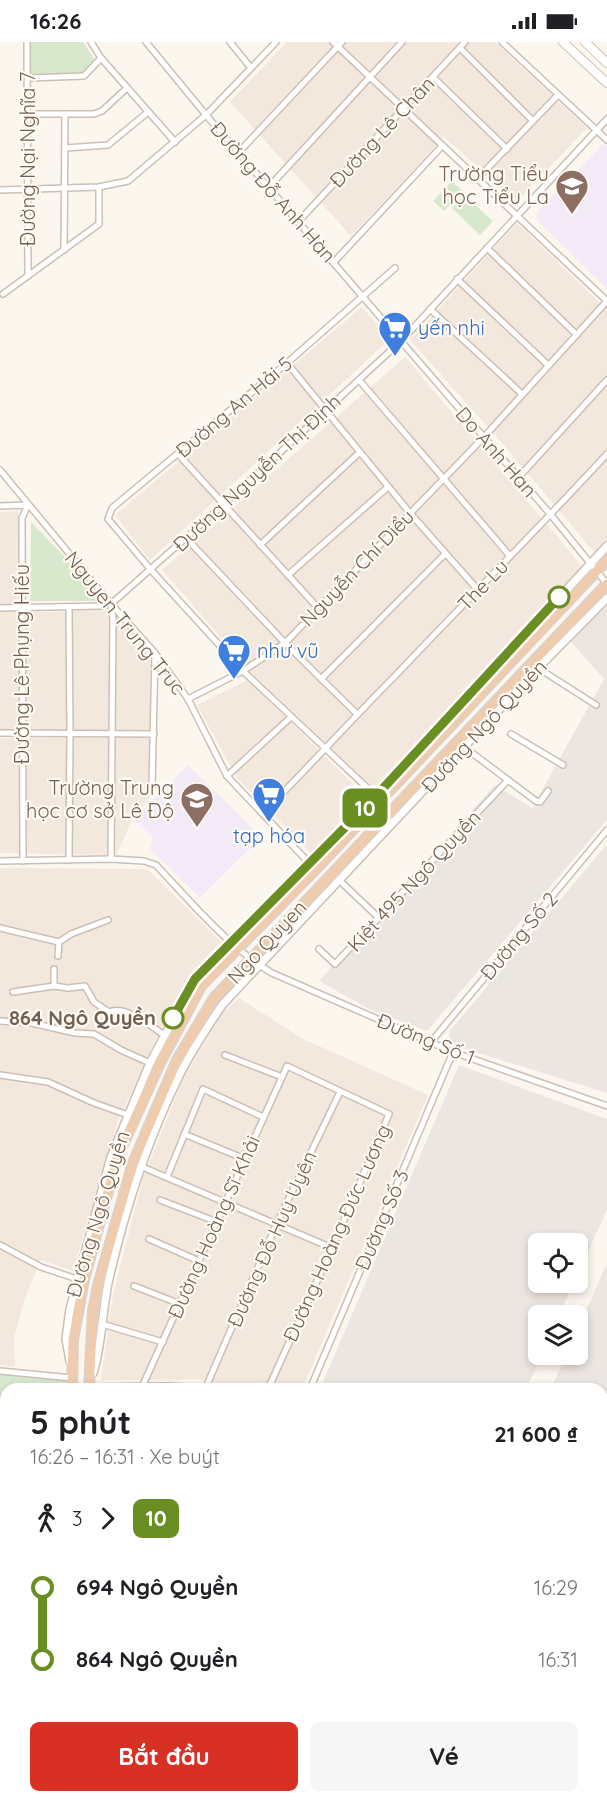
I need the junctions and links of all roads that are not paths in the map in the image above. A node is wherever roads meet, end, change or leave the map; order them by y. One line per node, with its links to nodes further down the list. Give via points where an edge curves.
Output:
1 (27, 42): 18 (street, Đường Nại Nghĩa 7)
2 (91, 42): 13 (street)
3 (146, 42): 26 (street, Đường Đỗ Anh Hàn)
4 (230, 42): 15 (street)
5 (276, 42): 15 (street)
6 (402, 42): 16 (street)
7 (465, 42): 12 (street, Đường Lê Chân)
8 (502, 42): 21 (street)
9 (563, 42): 19 (main road)
10 (585, 42): 14 (main road)
11 (338, 44): 16 (street); 35 (street)
12 (460, 48): 17 (street, Đường Lê Chân); 28 (street)
13 (101, 58): 18 (street, via 84,76); 20 (street)
14 (607, 63)
15 (251, 68): 26 (street)
16 (369, 76): 22 (street); 38 (street)
17 (433, 77): 22 (street, Đường Lê Chân); 34 (street)
18 (28, 78): 24 (street, Đường Nại Nghĩa 7)
19 (607, 83)
20 (127, 88): 23 (street); 25 (street, via 102,111)
21 (558, 95): 28 (street); 29 (street)
22 (402, 108): 32 (street); 43 (street, Đường Lê Chân)
23 (148, 112): 31 (street); 33 (street, via 108,145)
24 (28, 114): 25 (street); 40 (street, Đường Nại Nghĩa 7)
25 (65, 114): 33 (street)
26 (206, 115): 31 (street); 35 (street, Đường Đỗ Anh Hàn)
27 (607, 119): 29 (street, Đường Nguyễn Thị Định)
28 (533, 121): 34 (street)
29 (596, 130): 30 (street); 42 (street, Đường Nguyễn Thị Định)
30 (607, 140)
31 (175, 142): 37 (street, via 128,181)
32 (442, 146): 36 (street); 46 (street)
33 (65, 148): 39 (street)
34 (507, 149): 36 (street)
35 (239, 152): 38 (street, Đường Đỗ Anh Hàn)
36 (478, 178): 42 (street)
37 (99, 187): 39 (street); 45 (street, via 99,224)
38 (269, 187): 43 (street, Đường Đỗ Anh Hàn)
39 (64, 188): 40 (street); 45 (street)
40 (28, 189): 41 (street); 48 (street, Đường Nại Nghĩa 7)
41 (0, 190)
42 (518, 215): 44 (street, Đường Nguyễn Thị Định); 52 (street)
43 (298, 222): 46 (street, Đường Đỗ Anh Hàn)
44 (487, 248): 49 (street, Đường Nguyễn Thị Định); 54 (street)
45 (64, 250): 48 (street)
46 (334, 262): 51 (street, Đường Đỗ Anh Hàn)
47 (395, 268): 51 (street, Đường An Hải 5)
48 (28, 276): 50 (street)
49 (457, 279): 53 (street, Đường Nguyễn Thị Định); 57 (street)
50 (3, 294)
51 (364, 297): 55 (street, Đường Đỗ Anh Hàn); 56 (street, Đường An Hải 5)
52 (607, 301): 54 (street, Nguyễn Chí Diểu)
53 (430, 309): 55 (street, Đường Nguyễn Thị Định); 60 (street)
54 (577, 335): 57 (street, Nguyễn Chí Diểu)
55 (401, 340): 58 (street, Đường Nguyễn Thị Định); 62 (street, Do Anh Han)
56 (287, 363): 61 (street); 64 (street, Đường An Hải 5)
57 (548, 365): 60 (street, Nguyễn Chí Diểu)
58 (359, 380): 61 (street, Đường Nguyễn Thị Định); 67 (street)
59 (607, 380): 68 (street)
60 (522, 394): 62 (street, Nguyễn Chí Diểu)
61 (325, 410): 63 (street); 71 (street, Đường Nguyễn Thị Định)
62 (484, 437): 67 (street, Nguyễn Chí Diểu); 68 (street, Do Anh Han)
63 (360, 452): 69 (street); 76 (street)
64 (178, 454): 71 (street); 82 (street, Đường An Hải 5, via 112,508 108,519)
65 (607, 454): 74 (street, The Lu)
66 (0, 470): 70 (street, Nguyen Trung Truc)
67 (443, 478): 73 (street, Nguyễn Chí Diểu); 79 (street)
68 (518, 478): 74 (street, Do Anh Han)
69 (388, 487): 73 (street); 83 (street)
70 (28, 505): 72 (street); 87 (street, Nguyen Trung Truc); 90 (street, Đường Lê Phụng Hiếu, via 22,518)
71 (224, 505): 75 (street, Đường Nguyễn Thị Định); 76 (street)
72 (0, 506)
73 (410, 513): 78 (street); 91 (street, Nguyễn Chí Diểu)
74 (551, 515): 79 (street, The Lu); 81 (street, Do Anh Han)
75 (186, 538): 82 (street, Đường Nguyễn Thị Định); 92 (street)
76 (260, 545): 83 (street)
77 (607, 546): 81 (street, Đường Ngô Quyền)
78 (445, 554): 85 (street); 96 (street)
79 (510, 556): 85 (street, The Lu)
80 (607, 560): 81 (highway, Ngo Quyen)
81 (593, 568): 84 (street, Do Anh Han); 114 (street, Đường Ngô Quyền); 127 (highway, Ngo Quyen, via 327,858)
82 (151, 570): 87 (street, Đường Nguyễn Thị Định); 95 (street)
83 (288, 575): 91 (street)
84 (607, 584): 130 (highway, Ngo Quyen)
85 (478, 590): 99 (street, The Lu)
86 (607, 598): 94 (street, Đường Ngô Quyền)
87 (111, 604): 88 (street); 93 (street, Nguyen Trung Truc); 102 (street)
88 (69, 607): 90 (street); 104 (street)
89 (0, 608): 90 (street)
90 (22, 608): 103 (street, Đường Lê Phụng Hiếu)
91 (318, 608): 92 (street, Nguyễn Chí Diểu)
92 (285, 643): 95 (street, Nguyễn Chí Diểu); 96 (street)
93 (155, 652): 97 (street, Nguyen Trung Truc); 105 (street)
94 (538, 668): 98 (street); 107 (street, Đường Ngô Quyền)
95 (243, 671): 97 (street, Nguyễn Chí Diểu); 100 (street)
96 (321, 679): 99 (street)
97 (188, 699): 110 (street, Nguyen Trung Truc)
98 (596, 705)
99 (357, 714): 108 (street, The Lu)
100 (291, 717): 108 (street); 110 (street)
101 (0, 733): 103 (street)
102 (112, 733): 104 (street); 105 (street); 117 (street)
103 (22, 734): 104 (street); 120 (street, Đường Lê Phụng Hiếu)
104 (70, 734): 118 (street)
105 (153, 734): 112 (street)
106 (511, 734): 109 (street)
107 (464, 747): 111 (street); 122 (street, Đường Ngô Quyền)
108 (326, 749): 114 (street); 115 (street, The Lu)
109 (563, 765)
110 (227, 776): 115 (street, Nguyen Trung Truc)
111 (508, 780): 113 (street, via 538,802); 123 (street, Kiệt 495 Ngô Quyền)
112 (152, 786)
113 (548, 791)
114 (376, 796): 121 (street, Đường Ngô Quyền)
115 (263, 813): 121 (street, Nguyen Trung Truc)
116 (607, 830): 137 (street, Đường Số 2)
117 (111, 859): 118 (street, Đường Số 1); 127 (street, Đường Số 1, via 156,865)
118 (69, 860): 120 (street, Đường Số 1)
119 (0, 861): 120 (street, Đường Số 1)
120 (23, 861)
121 (310, 864): 127 (street, Đường Ngô Quyền)
122 (339, 880): 123 (street); 131 (street, Đường Ngô Quyền)
123 (379, 918): 128 (street, Kiệt 495 Ngô Quyền, via 335,964)
124 (108, 920): 126 (street)
125 (0, 928): 126 (street)
126 (59, 942): 129 (street)
127 (234, 946): 130 (street, Đường Số 1); 136 (street, Đường Ngô Quyền, via 195,979); 166 (highway, Ngo Quyen, via 201,986 159,1065 117,1158 84,1280 73,1340)
128 (319, 949)
129 (58, 956)
130 (250, 959): 131 (street, Đường Số 1); 168 (highway, Ngo Quyen, via 214,998 177,1060 133,1163 97,1294)
131 (258, 966): 137 (street, Đường Số 1); 150 (street, Đường Ngô Quyền, via 222,1005 193,1050)
132 (54, 969): 133 (street)
133 (54, 986): 134 (street); 136 (street, via 85,986 94,1002 109,1012 129,1014)
134 (12, 992)
135 (0, 1021): 140 (street, via 94,1034)
136 (164, 1035): 140 (street, Đường Ngô Quyền)
137 (431, 1042): 138 (street, Đường Số 1)
138 (453, 1052): 145 (street, Đường Số 1); 173 (street, Đường Số 3)
139 (225, 1055): 143 (street)
140 (150, 1063): 146 (street, Đường Ngô Quyền)
141 (286, 1066): 143 (street, Đường Hoàng Sĩ Khải); 144 (street, Đường Hoàng Đức Lương)
142 (0, 1075): 146 (street, via 48,1082)
143 (282, 1077): 147 (street, Đường Hoàng Sĩ Khải)
144 (340, 1092): 155 (street, Đường Đỗ Huy Uyên); 158 (street, Đường Hoàng Đức Lương, via 389,1114)
145 (607, 1106)
146 (128, 1115): 160 (street, Đường Ngô Quyền, via 111,1158)
147 (263, 1117): 148 (street, via 203,1089); 149 (street, Đường Hoàng Sĩ Khải)
148 (184, 1134): 149 (street); 151 (street)
149 (245, 1159): 153 (street, Đường Hoàng Sĩ Khải)
150 (140, 1166): 151 (street); 163 (street, Đường Ngô Quyền, via 108,1284)
151 (167, 1177): 153 (street)
152 (160, 1200): 154 (street)
153 (226, 1202): 154 (street, Đường Hoàng Sĩ Khải); 155 (street)
154 (217, 1222): 159 (street, Đường Hoàng Sĩ Khải)
155 (277, 1223): 158 (street); 171 (street, Đường Đỗ Huy Uyên)
156 (149, 1239): 159 (street)
157 (0, 1245): 160 (street, via 41,1267)
158 (332, 1248): 172 (street, Đường Hoàng Đức Lương)
159 (199, 1261): 162 (street, Đường Hoàng Sĩ Khải)
160 (77, 1279): 166 (street, Đường Ngô Quyền, via 66,1339)
161 (134, 1286): 162 (street)
162 (180, 1304): 164 (street, Đường Hoàng Sĩ Khải)
163 (102, 1324): 164 (street); 169 (street, Đường Ngô Quyền)
164 (163, 1342): 170 (street, Đường Hoàng Sĩ Khải)
165 (0, 1371): 166 (street)
166 (72, 1378): 167 (highway, Ngo Quyen)
167 (72, 1383)
168 (88, 1383)
169 (90, 1383)
170 (144, 1383)
171 (210, 1383)
172 (271, 1383)
173 (313, 1383)

